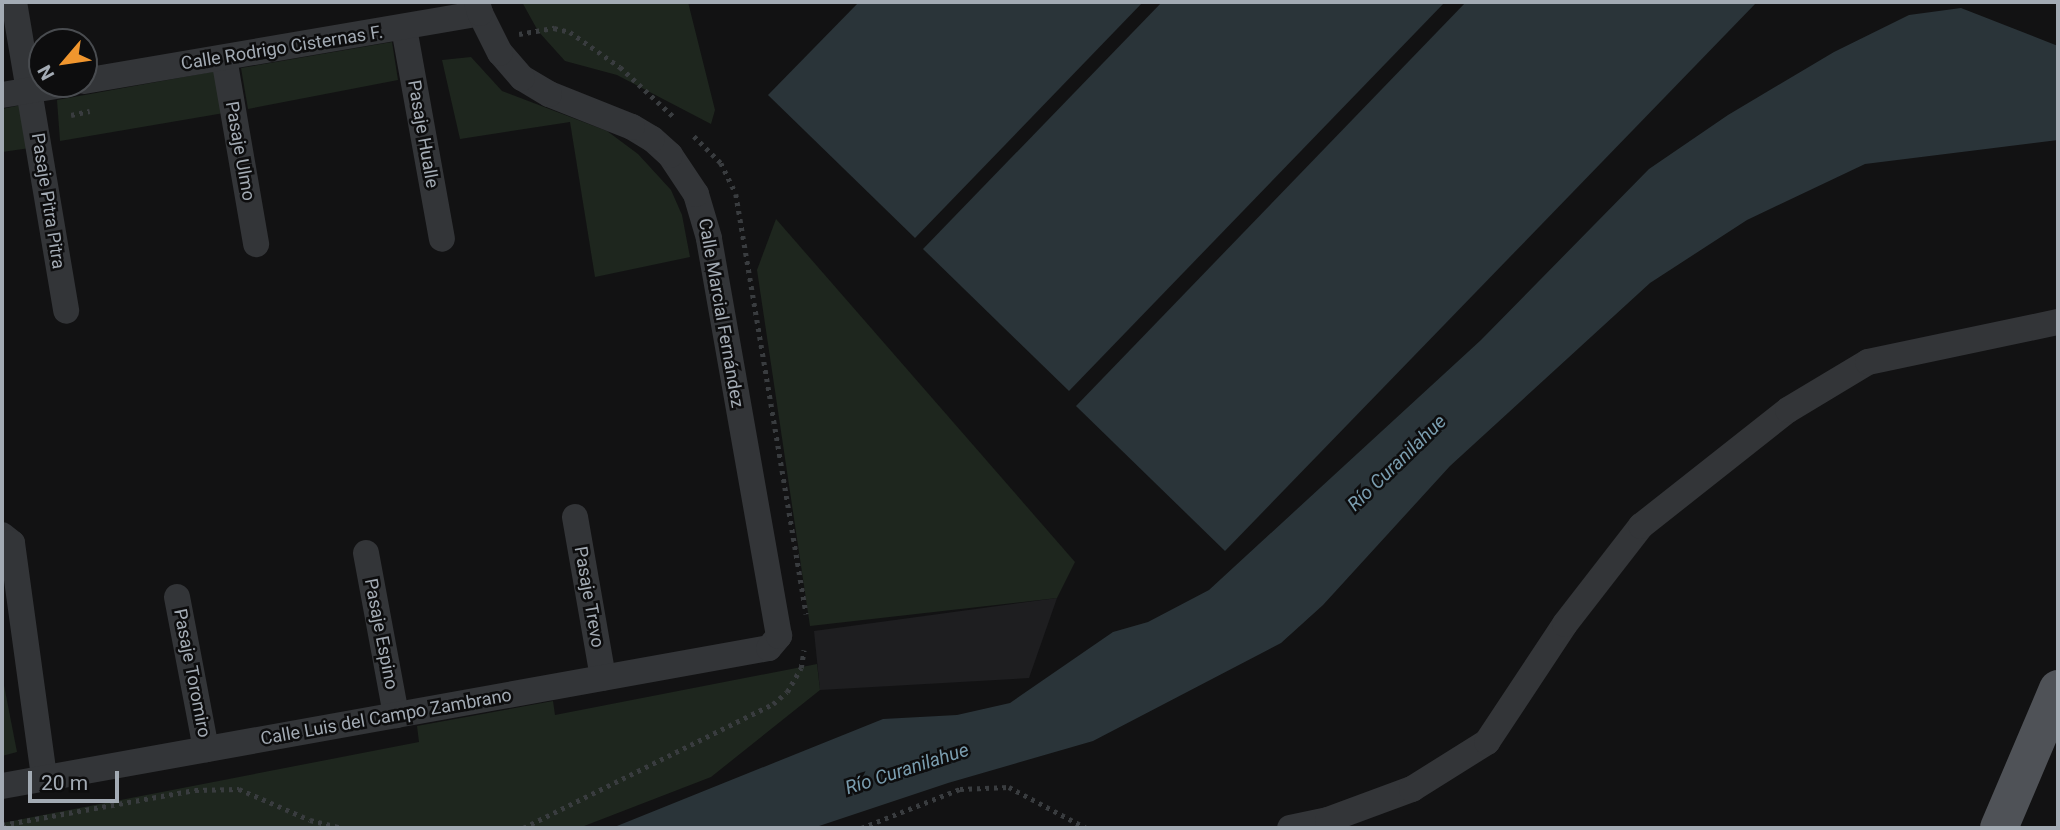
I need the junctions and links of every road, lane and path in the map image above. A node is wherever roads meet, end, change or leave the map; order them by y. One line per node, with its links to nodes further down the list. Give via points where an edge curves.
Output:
1 (14, 2): 6 (street, Pasaje Pitra Pitra)
2 (478, 7): 3 (street, Calle Rodrigo Cisternas F.); 4 (street, Calle Marcial Fernández)
3 (404, 28): 5 (street, Calle Rodrigo Cisternas F.); 15 (street, Pasaje Hualle)
4 (492, 38): 12 (path, via 554,28 570,32 620,66); 25 (street, Calle Marcial Fernández, via 510,66 536,87 652,139 677,164 696,194 709,238 779,636)
5 (224, 58): 7 (street, Calle Rodrigo Cisternas F.); 16 (street, Pasaje Ulmo)
6 (28, 74)
7 (98, 79)
8 (28, 91): 9 (street)
9 (2, 95)
10 (32, 98): 13 (street, Pasaje Pitra Pitra)
11 (100, 110): 13 (path)
12 (676, 119)
13 (36, 121): 17 (street, Pasaje Pitra Pitra)
14 (686, 128): 23 (path, via 722,163 736,194)
15 (442, 239)
16 (256, 244)
17 (66, 311)
18 (2058, 322): 37 (street, via 1868,362 1788,410 1640,526 1565,624 1487,742 1412,789 1328,820)
19 (575, 517): 26 (street, Pasaje Trevo)
20 (2, 535): 30 (street, via 12,543)
21 (366, 553): 28 (street, Pasaje Espino)
22 (177, 597): 29 (street, Pasaje Toromiro)
23 (806, 618)
24 (805, 645): 34 (path, via 801,668 787,692 773,704)
25 (769, 648): 26 (street, Calle Luis del Campo Zambrano)
26 (603, 678): 28 (street, Calle Luis del Campo Zambrano)
27 (2058, 689): 38 (main road)
28 (397, 715): 29 (street, Calle Luis del Campo Zambrano)
29 (206, 749): 30 (street, Calle Luis del Campo Zambrano)
30 (44, 778): 31 (street, Calle Luis del Campo Zambrano)
31 (2, 786)
32 (2, 825): 33 (path, via 195,790 239,789 310,821)
33 (342, 828)
34 (523, 828)
35 (861, 828): 36 (path, via 960,789 1009,787)
36 (1086, 828)
37 (1290, 828)
38 (1999, 828)

